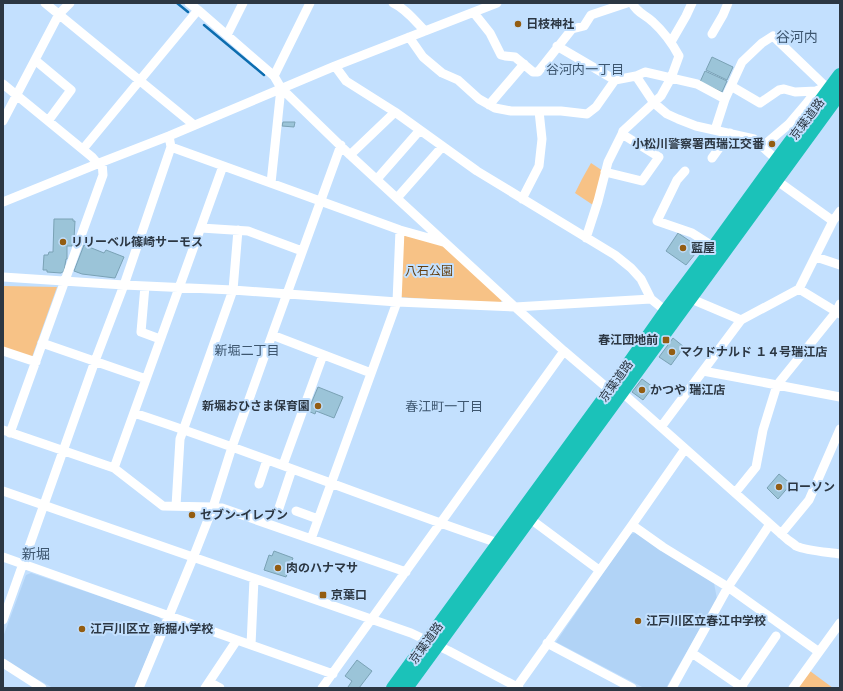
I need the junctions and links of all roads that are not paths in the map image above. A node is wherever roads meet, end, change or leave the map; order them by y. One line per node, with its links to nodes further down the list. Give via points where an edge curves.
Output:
1 (45, 3): 15 (street)
2 (70, 3): 15 (street)
3 (189, 3): 13 (street)
4 (243, 3): 18 (street)
5 (310, 3): 26 (street)
6 (394, 3): 12 (street, via 401,7)
7 (497, 3): 14 (street)
8 (627, 3): 21 (street, via 591,15 584,26 572,29)
9 (632, 3): 20 (street, via 636,10 653,22)
10 (692, 3): 20 (street)
11 (728, 3): 17 (street)
12 (408, 6): 16 (street)
13 (198, 10): 18 (street); 30 (street)
14 (474, 13): 16 (street); 23 (street, via 490,33 501,54 515,57)
15 (59, 14): 22 (street); 30 (street)
16 (425, 31): 19 (street)
17 (712, 34)
18 (227, 35): 26 (street)
19 (409, 37): 24 (street); 38 (street, via 423,57)
20 (671, 42): 28 (street, via 679,56)
21 (557, 46): 23 (street, via 538,72 533,72); 29 (street)
22 (35, 60): 35 (street); 42 (street, via 71,90)
23 (524, 64): 38 (street)
24 (335, 66): 33 (street); 40 (street, via 346,81)
25 (840, 75): 34 (highway, 京葉道路)
26 (274, 76): 33 (street)
27 (636, 76): 28 (street, via 645,72); 29 (street); 37 (street)
28 (671, 78): 36 (street, via 697,84); 37 (street)
29 (615, 80): 39 (street, via 596,107 587,114)
30 (139, 81): 43 (street); 53 (street)
31 (3, 84): 35 (street)
32 (731, 86): 34 (street, via 760,103 784,89 795,92); 34 (street, via 742,62 762,43 774,36); 36 (street)
33 (281, 88): 43 (street); 49 (street); 63 (street)
34 (829, 91): 52 (street, via 806,104 789,124); 56 (highway, 京葉道路); 62 (highway, 京葉道路)
35 (16, 95): 41 (street); 42 (street)
36 (725, 99): 45 (street)
37 (654, 103): 45 (street, via 678,119); 47 (street)
38 (489, 105): 39 (street, via 511,111)
39 (539, 111): 65 (street, via 542,139 539,166)
40 (395, 112): 44 (street); 54 (street)
41 (3, 121)
42 (48, 121): 53 (street)
43 (194, 125): 48 (street)
44 (420, 130): 50 (street); 61 (street)
45 (715, 130): 46 (street)
46 (730, 133): 52 (street, via 754,139); 55 (street)
47 (622, 134): 60 (street); 60 (street, via 659,157 642,181)
48 (169, 136): 51 (street); 57 (street)
49 (341, 146): 54 (street); 66 (street)
50 (442, 146): 64 (street); 65 (street)
51 (171, 147): 58 (street); 81 (street)
52 (762, 147): 56 (street)
53 (83, 149): 57 (street)
54 (350, 155): 61 (street)
55 (712, 158)
56 (776, 160): 75 (highway, 京葉道路)
57 (100, 163): 67 (street); 80 (street, via 103,175)
58 (223, 166): 63 (street); 70 (street)
59 (685, 171): 75 (street, via 658,221 692,233)
60 (605, 172): 73 (street)
61 (377, 179): 64 (street)
62 (776, 180): 69 (street); 87 (highway, 京葉道路)
63 (271, 183): 66 (street)
64 (397, 198): 74 (street)
65 (522, 199): 73 (street)
66 (321, 201): 72 (street); 76 (street)
67 (3, 202)
68 (840, 211): 69 (street)
69 (833, 221): 77 (street)
70 (201, 228): 71 (street); 83 (street)
71 (238, 230): 76 (street, via 248,231); 85 (street)
72 (400, 230): 74 (street); 89 (street)
73 (586, 238): 88 (street, via 615,255 630,268 641,280)
74 (446, 243): 90 (street)
75 (714, 247): 92 (highway, 京葉道路)
76 (302, 251): 86 (street)
77 (816, 257): 78 (street); 84 (street)
78 (840, 264)
79 (3, 277): 80 (street)
80 (65, 280): 81 (street); 96 (street)
81 (124, 285): 82 (street); 100 (street)
82 (145, 286): 83 (street); 95 (street, via 141,332)
83 (179, 288): 85 (street); 95 (street)
84 (799, 289): 91 (street); 93 (street)
85 (233, 290): 86 (street); 110 (street)
86 (286, 294): 89 (street); 94 (street)
87 (690, 298): 93 (street); 106 (highway, 京葉道路)
88 (651, 299): 90 (street); 92 (street)
89 (397, 302): 90 (street); 103 (street)
90 (515, 307): 98 (street)
91 (839, 310): 105 (street)
92 (666, 311): 106 (highway, 京葉道路)
93 (741, 320): 102 (street)
94 (272, 335): 99 (street); 113 (street)
95 (160, 339): 104 (street)
96 (42, 343): 100 (street); 101 (street)
97 (3, 351): 101 (street)
98 (564, 351): 106 (street, via 605,386); 131 (street)
99 (323, 355): 103 (street); 117 (street)
100 (95, 361): 104 (street); 115 (street)
101 (36, 362): 112 (street)
102 (703, 371): 105 (street); 109 (street)
103 (371, 373): 120 (street)
104 (146, 379): 108 (street)
105 (777, 385): 107 (street); 123 (street, via 763,430 756,467)
106 (616, 391): 109 (street, via 626,396); 129 (highway, 京葉道路); 136 (highway, 京葉道路)
107 (840, 397)
108 (134, 413): 110 (street); 118 (street)
109 (661, 427): 114 (street)
110 (184, 429): 113 (street); 125 (street, via 180,439)
111 (840, 429): 134 (street, via 809,500)
112 (7, 431): 115 (street)
113 (232, 447): 116 (street); 126 (street)
114 (685, 449): 123 (street); 133 (street)
115 (64, 451): 118 (street); 124 (street)
116 (267, 460): 117 (street); 121 (street)
117 (283, 465): 119 (street)
118 (114, 468): 125 (street, via 163,506)
119 (292, 469): 120 (street); 127 (street)
120 (331, 483): 130 (street); 131 (street)
121 (259, 484)
122 (3, 491): 124 (street)
123 (735, 493): 132 (street)
124 (44, 505): 139 (street); 140 (street)
125 (176, 506): 126 (street)
126 (213, 507): 135 (street); 139 (street)
127 (279, 508)
128 (296, 511): 130 (street)
129 (530, 518): 141 (street); 151 (highway, 京葉道路)
130 (318, 519): 135 (street)
131 (440, 524): 136 (street); 142 (street)
132 (770, 524): 134 (street); 144 (street)
133 (632, 525): 141 (street); 144 (street)
134 (781, 534): 137 (street, via 801,548)
135 (311, 539): 142 (street)
136 (498, 543): 151 (highway, 京葉道路)
137 (840, 554)
138 (3, 557): 140 (street)
139 (194, 558): 143 (street); 145 (street)
140 (23, 564): 145 (street); 146 (street)
141 (600, 570): 152 (street)
142 (406, 572): 147 (street)
143 (254, 579): 147 (street); 153 (street)
144 (728, 587): 154 (street); 155 (street)
145 (168, 616): 150 (street); 161 (street)
146 (3, 620)
147 (371, 620): 151 (street); 157 (street)
148 (840, 623): 154 (street)
149 (776, 636): 159 (street)
150 (237, 640): 153 (street); 158 (street)
151 (433, 643): 164 (highway, 京葉道路); 165 (highway, 京葉道路); 166 (street)
152 (548, 643): 166 (street); 167 (street)
153 (251, 645): 157 (street)
154 (819, 652): 169 (street)
155 (692, 653): 159 (street); 168 (street)
156 (3, 664): 160 (street)
157 (333, 674): 163 (street)
158 (207, 685): 162 (street)
159 (742, 687)
160 (42, 688)
161 (139, 688)
162 (220, 688)
163 (322, 688)
164 (393, 688)
165 (406, 688)
166 (518, 688)
167 (632, 688)
168 (672, 688)
169 (792, 688)

